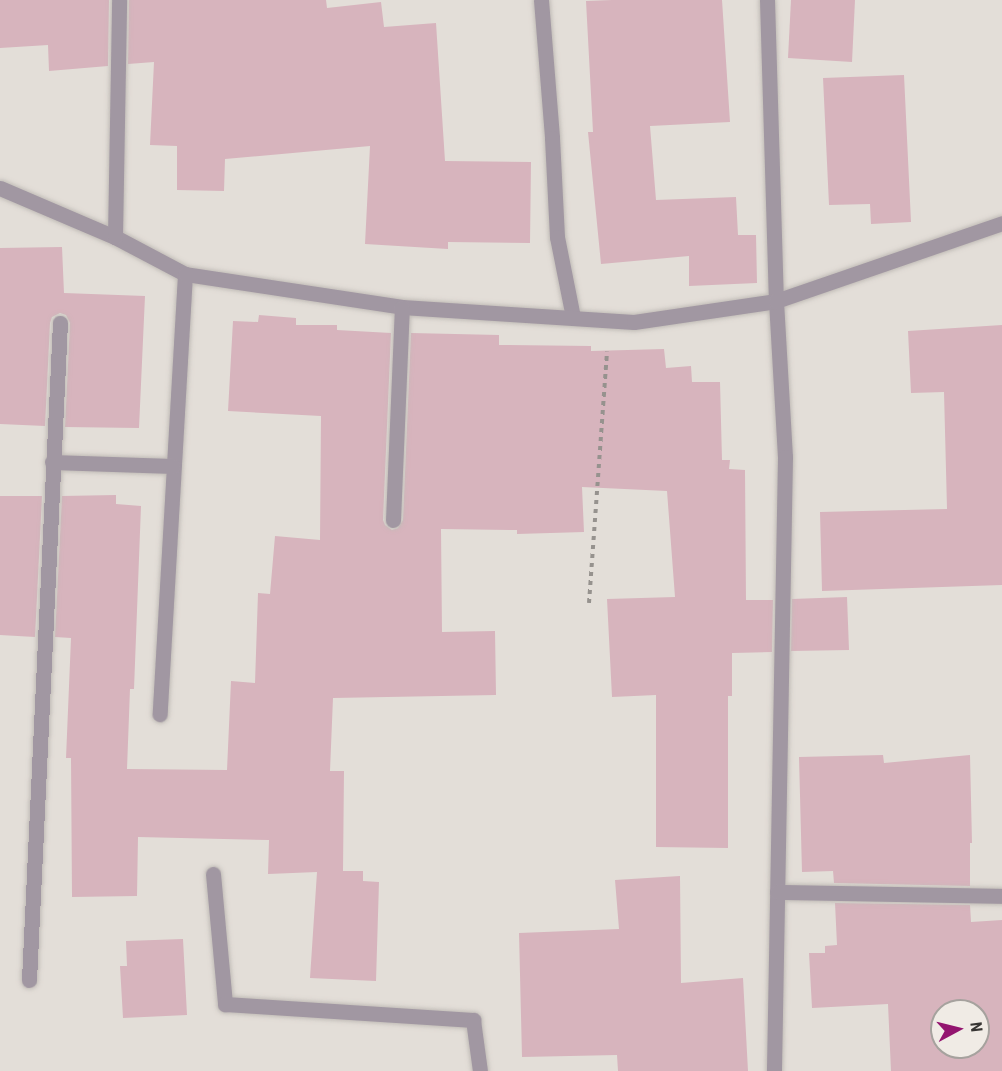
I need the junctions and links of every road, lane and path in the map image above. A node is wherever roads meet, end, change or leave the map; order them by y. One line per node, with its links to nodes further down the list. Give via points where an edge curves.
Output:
1 (119, 0): 6 (street)
2 (541, 0): 10 (street, via 557,237)
3 (767, 0): 8 (street)
4 (0, 188): 6 (street)
5 (1002, 223): 8 (street)
6 (115, 237): 7 (street)
7 (185, 274): 9 (street); 14 (street)
8 (776, 301): 11 (street, via 634,322); 19 (street, via 785,457)
9 (402, 307): 10 (street); 15 (street)
10 (573, 317): 11 (street)
11 (609, 320): 16 (path)
12 (60, 323): 13 (street)
13 (52, 462): 14 (street); 21 (street)
14 (173, 466): 17 (street)
15 (393, 520)
16 (589, 603)
17 (160, 714)
18 (213, 874): 22 (street, via 225,1004 473,1020)
19 (777, 892): 20 (street); 23 (street)
20 (1002, 896)
21 (29, 980)
22 (480, 1071)
23 (774, 1071)

